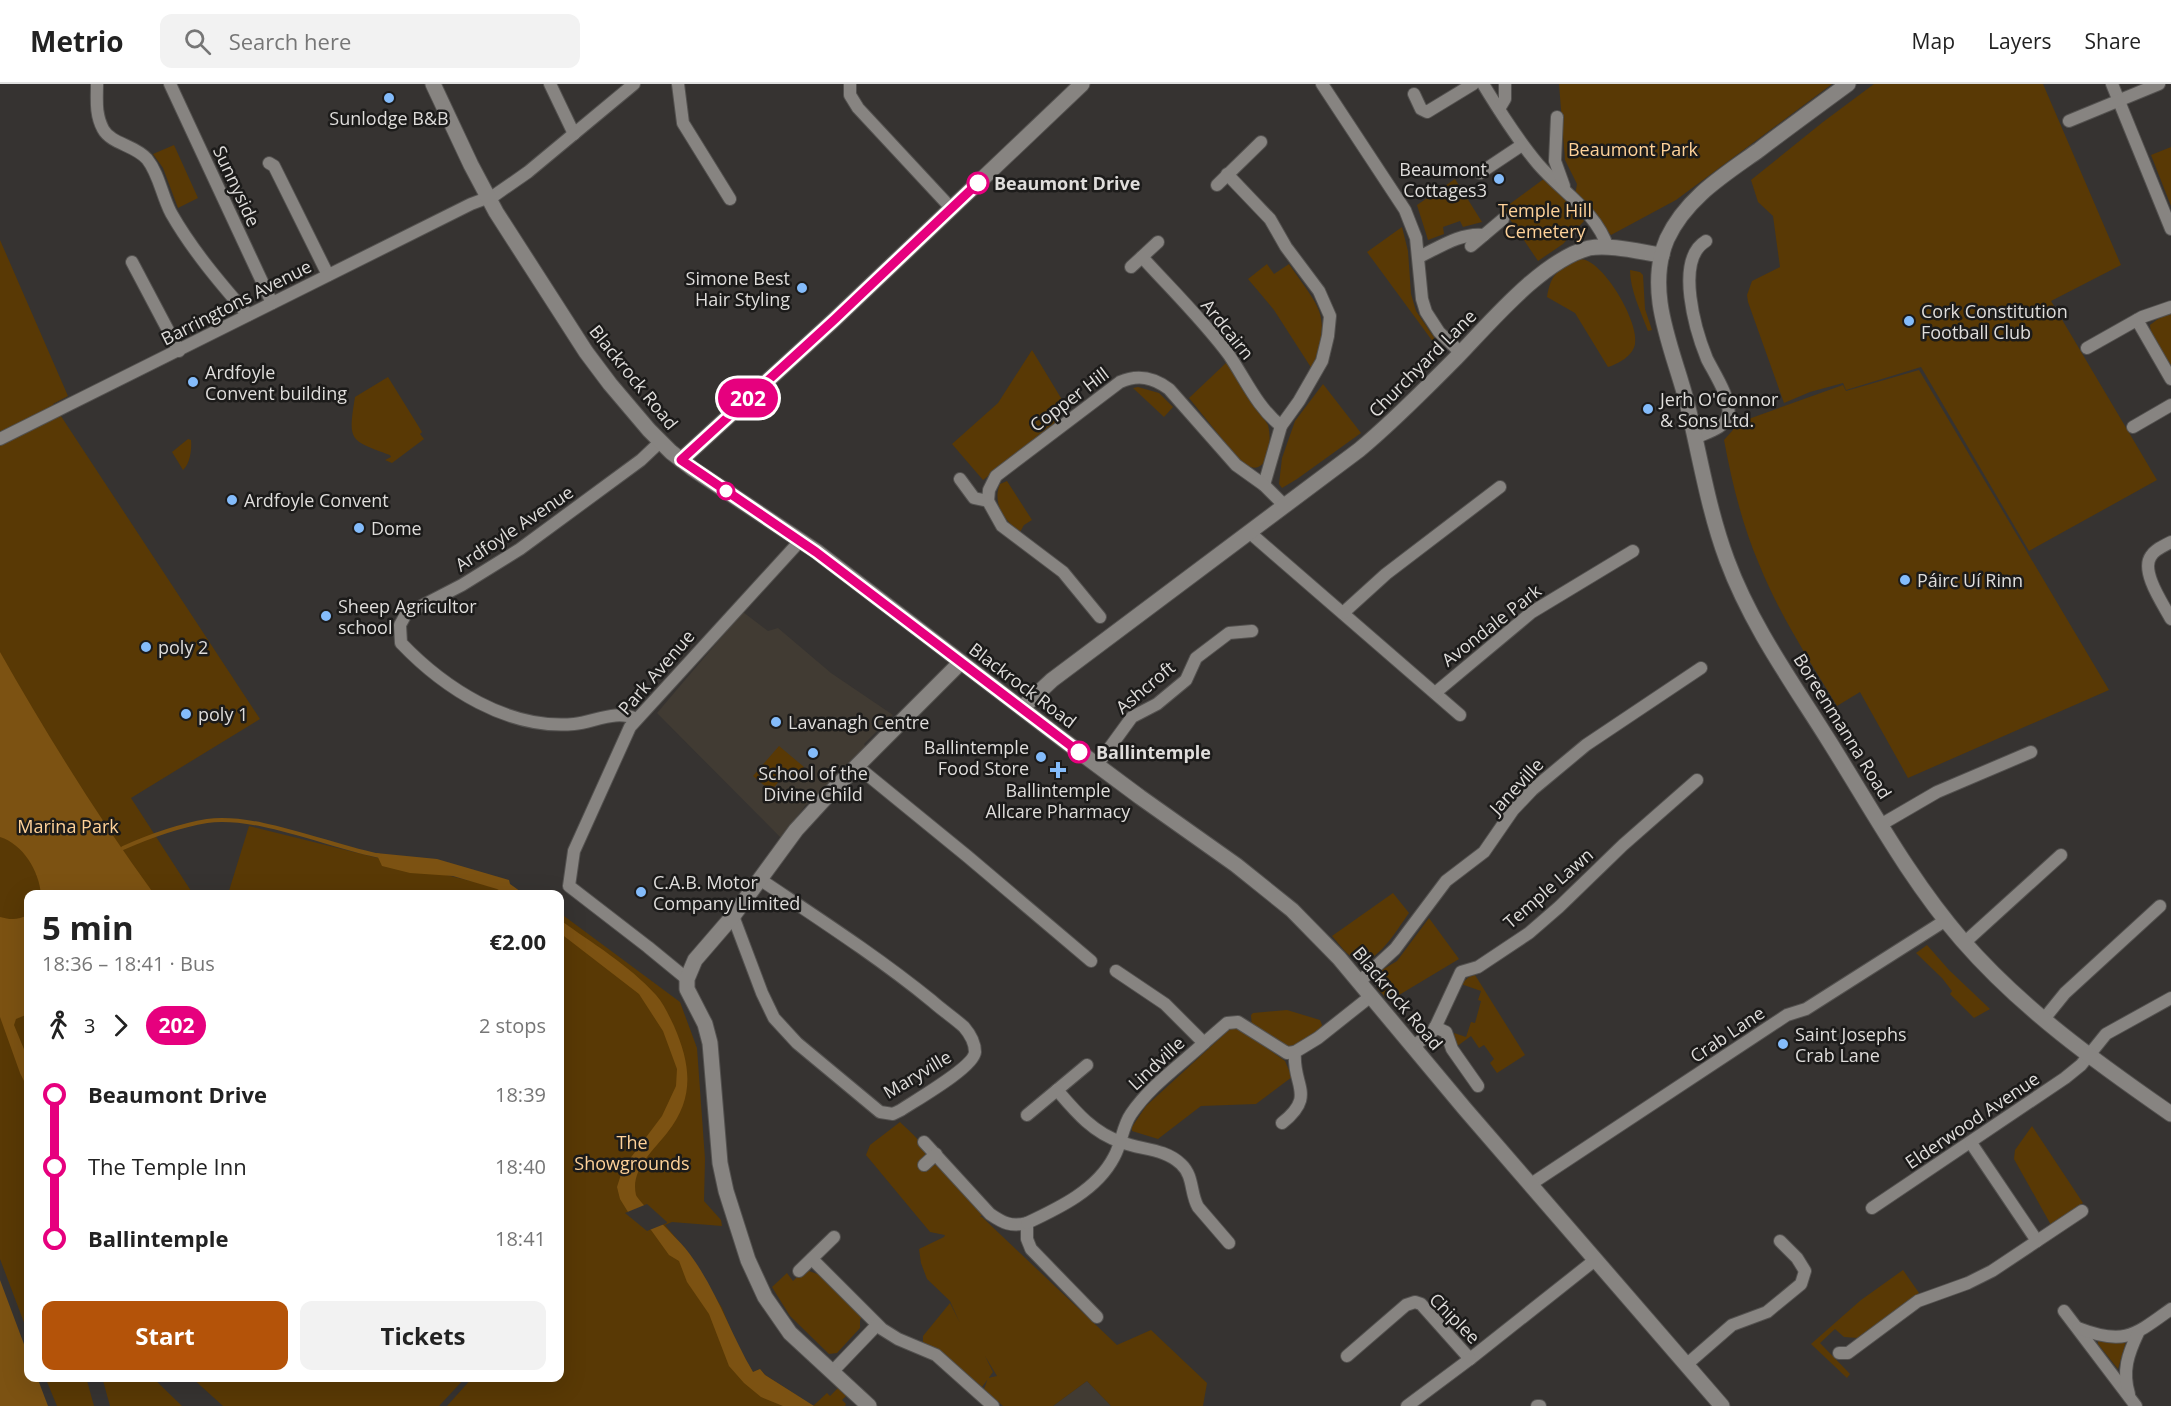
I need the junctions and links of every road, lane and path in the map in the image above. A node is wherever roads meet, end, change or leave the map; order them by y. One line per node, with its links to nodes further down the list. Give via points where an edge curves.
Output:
1 (97, 84): 47 (street, via 96,101 104,131 139,151 148,161 171,213 202,260)
2 (170, 84): 45 (street, Sunnyside)
3 (433, 84): 29 (street, Blackrock Road)
4 (550, 84): 21 (street)
5 (634, 84): 21 (street, Barringtons Avenue)
6 (678, 84): 30 (street, via 683,123)
7 (850, 84): 31 (street, via 850,94 858,108)
8 (1082, 84): 31 (street)
9 (1322, 84): 41 (street, via 1404,207)
10 (1473, 84): 16 (street, via 1428,112 1421,110)
11 (1483, 84): 18 (street)
12 (1505, 84): 18 (street, via 1505,99)
13 (1848, 84): 39 (street, via 1695,198 1672,229)
14 (2112, 84): 17 (street)
15 (2158, 84): 17 (street)
16 (1414, 94)
17 (2119, 101): 20 (street); 33 (street)
18 (1499, 110): 23 (street)
19 (1557, 117): 28 (street, via 1555,160)
20 (2069, 121)
21 (574, 134): 29 (street, Barringtons Avenue, via 528,172)
22 (1261, 142): 26 (street)
23 (1522, 145): 25 (street); 28 (street)
24 (269, 163): 44 (street, via 274,166)
25 (1480, 173)
26 (1227, 174): 27 (street); 54 (street, via 1270,219 1319,291 1329,316 1319,368)
27 (1217, 185)
28 (1566, 190): 38 (street, via 1592,218)
29 (488, 198): 44 (street, Barringtons Avenue); 58 (street, Blackrock Road, via 586,352)
30 (730, 199)
31 (951, 208): 59 (street)
32 (1503, 219): 34 (street)
33 (2171, 229)
34 (1484, 235): 37 (street); 41 (street, via 1459,238)
35 (1706, 241): 56 (street, via 1692,260 1690,298 1703,348 1726,398 1729,414 1721,425)
36 (1158, 242): 40 (street)
37 (1471, 246)
38 (1608, 248): 39 (street, Churchyard Lane); 51 (street, Churchyard Lane, via 1588,249 1551,268 1518,294)
39 (1662, 255): 56 (street, Boreenmanna Road, via 1660,301)
40 (1142, 257): 43 (street); 54 (street, Ardcairn, via 1218,342 1259,403)
41 (1419, 257): 51 (street, via 1426,312)
42 (132, 262): 50 (street)
43 (1131, 267)
44 (328, 275): 45 (street, Barringtons Avenue)
45 (272, 303): 47 (street, Barringtons Avenue)
46 (2171, 307): 48 (street)
47 (248, 315): 50 (street, Barringtons Avenue)
48 (2137, 320): 49 (street); 52 (street)
49 (2087, 348)
50 (179, 351): 57 (street, Barringtons Avenue)
51 (1461, 353): 64 (street, Churchyard Lane, via 1385,428)
52 (2171, 379)
53 (2171, 405): 55 (street)
54 (1281, 426): 61 (street)
55 (2133, 427)
56 (1695, 438): 83 (street, Boreenmanna Road, via 1717,532 1748,610)
57 (0, 439)
58 (660, 442): 59 (street, Blackrock Road); 78 (street, Ardfoyle Avenue, via 520,549 406,614 400,624 401,643 433,675 471,699 540,723 571,724 621,714)
59 (681, 460): 66 (street, Blackrock Road)
60 (960, 479): 63 (street, via 974,498)
61 (1264, 485): 63 (street, Copper Hill, via 1236,465 1169,388 1158,381 1137,377 1120,382 996,476); 64 (street, Copper Hill)
62 (1500, 487): 69 (street, via 1386,574)
63 (988, 501): 70 (street, via 1002,526 1063,572)
64 (1284, 505): 65 (street, Churchyard Lane)
65 (1249, 532): 69 (street, Avondale Park); 76 (street, Churchyard Lane, via 1052,680)
66 (800, 541): 73 (street, Blackrock Road); 78 (street, Park Avenue)
67 (2171, 542): 71 (street, via 2156,551 2147,564 2147,573)
68 (1633, 551): 75 (street, Avondale Park, via 1532,612)
69 (1343, 613): 75 (street, Avondale Park)
70 (1100, 616)
71 (2171, 619)
72 (1252, 631): 80 (street, Ashcroft, via 1229,633 1196,658 1186,680 1157,704 1132,717)
73 (961, 662): 76 (street, Blackrock Road); 81 (street)
74 (1701, 668): 94 (street, Janeville, via 1586,745 1532,789 1484,852 1446,881 1395,949)
75 (1435, 693): 77 (street, Avondale Park)
76 (1022, 708): 80 (street, Blackrock Road)
77 (1460, 715)
78 (636, 718): 93 (street, Park Avenue, via 574,851 569,886)
79 (2031, 752): 83 (street, via 1937,792)
80 (1097, 765): 94 (street, Blackrock Road, via 1264,887 1311,928)
81 (858, 767): 85 (street, via 796,830); 90 (street)
82 (1697, 780): 99 (street, Temple Lawn, via 1528,933 1478,967 1461,972)
83 (1882, 824): 88 (street, Boreenmanna Road)
84 (2061, 855): 89 (street)
85 (761, 880): 87 (street); 87 (street, Maryville, via 865,949 964,1027 974,1042 972,1060 901,1110 893,1114 880,1112 797,1043 774,1018)
86 (2160, 906): 98 (street, via 2065,993)
87 (733, 916): 93 (street, via 695,960)
88 (1946, 920): 89 (street, Boreenmanna Road); 115 (street, Crab Lane, via 1806,1010 1787,1015)
89 (1964, 943): 98 (street, Boreenmanna Road)
90 (1092, 961)
91 (1116, 971): 95 (street, Lindville)
92 (1143, 975): 95 (street)
93 (687, 979): 136 (street, via 687,988 710,1043 720,1162 748,1260 765,1297 790,1333)
94 (1359, 982): 96 (street, Blackrock Road)
95 (1139, 988): 100 (street, Lindville, via 1173,1010)
96 (1371, 996): 101 (street, Blackrock Road); 102 (street)
97 (2171, 998): 103 (street, Elderwood Avenue, via 2108,1032)
98 (2043, 1019): 103 (street, Boreenmanna Road)
99 (1435, 1027): 101 (street, Temple Lawn); 105 (street, via 1446,1032 1452,1049)
100 (1204, 1043): 102 (street, Lindville, via 1227,1023 1238,1022 1287,1053); 111 (street, Lindville, via 1146,1095 1127,1120)
101 (1413, 1047): 115 (street, Blackrock Road)
102 (1294, 1052): 109 (street, via 1301,1095 1297,1112)
103 (2088, 1056): 107 (street, Boreenmanna Road); 112 (street, Elderwood Avenue, via 2065,1078)
104 (1087, 1065): 106 (street)
105 (1478, 1086)
106 (1057, 1089): 108 (street); 111 (street, via 1083,1119)
107 (2171, 1114)
108 (1027, 1115)
109 (1282, 1123)
110 (924, 1142): 113 (street)
111 (1120, 1142): 118 (street, Lindville, via 1112,1161 1080,1194); 122 (street, via 1162,1152 1181,1164 1190,1177 1198,1207)
112 (1971, 1143): 116 (street, Elderwood Avenue); 121 (street)
113 (936, 1154): 114 (street); 118 (street, via 996,1218 1009,1225)
114 (924, 1165)
115 (1531, 1184): 124 (street, Blackrock Road)
116 (1872, 1208)
117 (2082, 1211): 121 (street)
118 (1027, 1223): 128 (street, via 1031,1249)
119 (834, 1237): 123 (street)
120 (1780, 1241): 135 (street, via 1805,1271 1801,1284 1767,1312 1732,1325)
121 (2037, 1241): 132 (street, via 1992,1271 1918,1301 1848,1353)
122 (1229, 1243)
123 (812, 1259): 125 (street); 129 (street)
124 (1595, 1260): 134 (street, Chiplee); 135 (street, Blackrock Road)
125 (799, 1271)
126 (2171, 1309): 131 (street)
127 (2064, 1311): 130 (street)
128 (1097, 1317)
129 (877, 1325): 136 (street); 139 (street, via 936,1355)
130 (2077, 1328): 131 (street, via 2109,1337); 137 (street)
131 (2138, 1333): 137 (street, via 2124,1369)
132 (1839, 1353)
133 (1347, 1356): 134 (street, Chiplee, via 1415,1302)
134 (1470, 1359): 140 (street)
135 (1686, 1365): 141 (street, Blackrock Road)
136 (832, 1372): 138 (street)
137 (2133, 1402)
138 (869, 1406)
139 (993, 1406)
140 (1407, 1406)
141 (1722, 1406)

